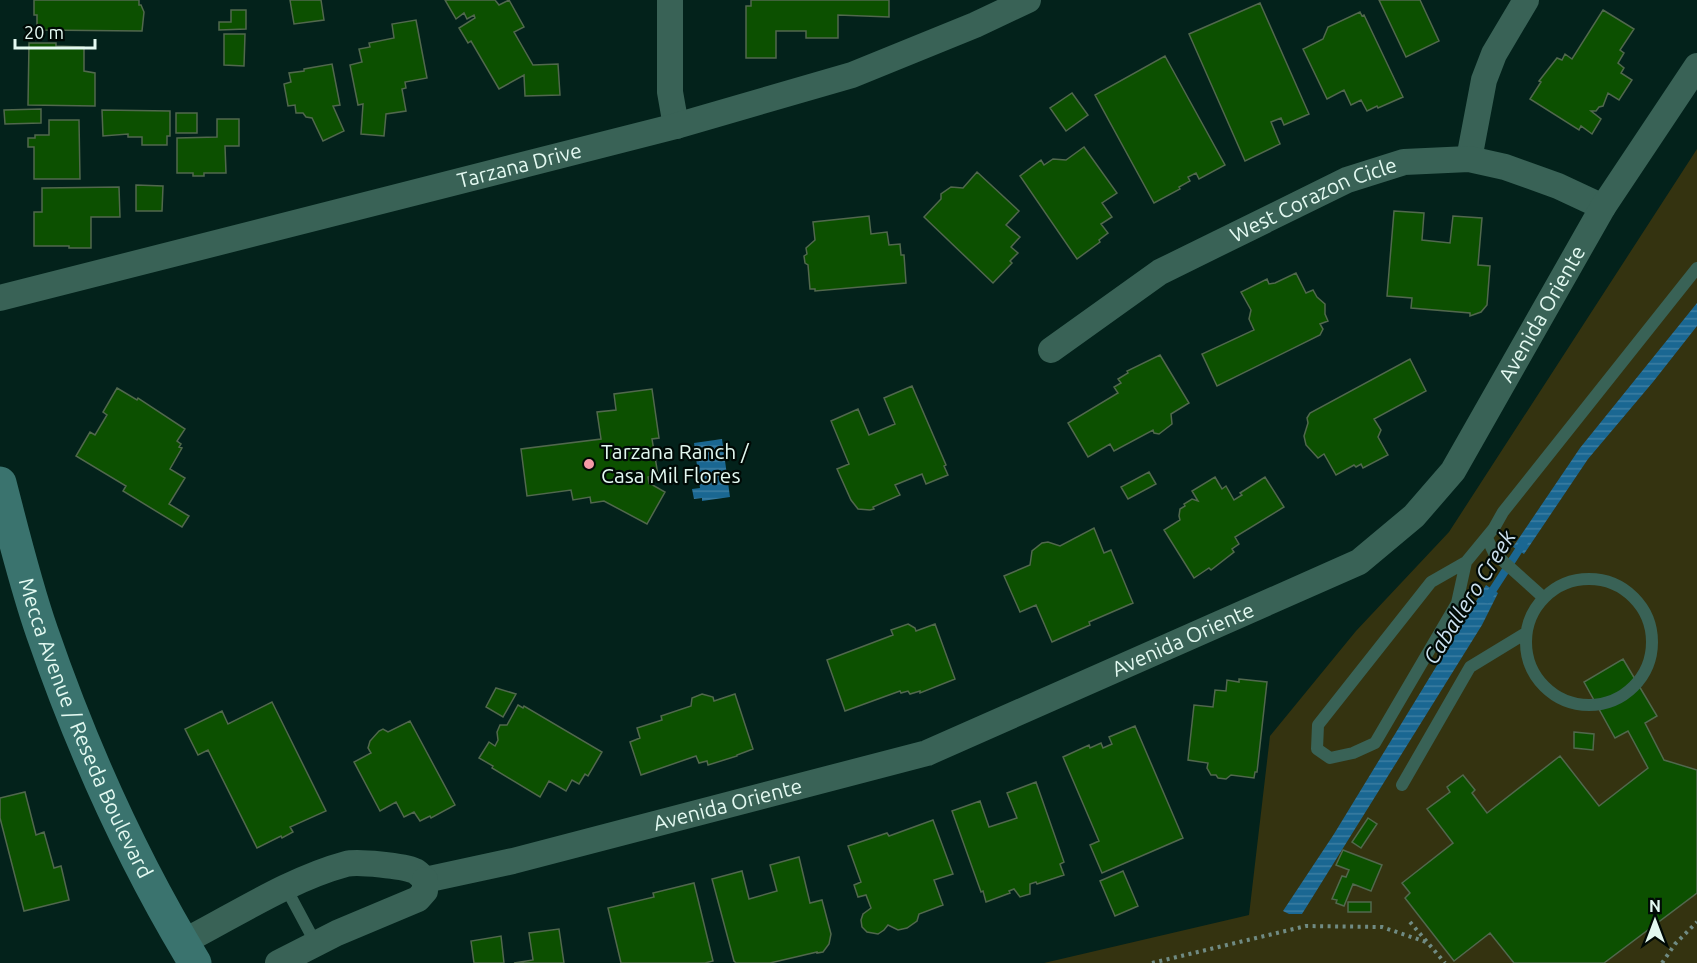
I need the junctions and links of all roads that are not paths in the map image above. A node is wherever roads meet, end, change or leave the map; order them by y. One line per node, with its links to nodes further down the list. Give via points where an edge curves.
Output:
1 (670, 0): 5 (street, via 670,92)
2 (1028, 0): 5 (street, Tarzana Drive, via 852,75)
3 (1526, 0): 6 (street, via 1494,54 1484,80)
4 (1697, 66): 7 (street, Avenida Oriente)
5 (676, 126): 9 (street, Tarzana Drive)
6 (1469, 159): 7 (street, West Corazon Cicle, via 1505,167); 10 (street, West Corazon Cicle, via 1404,162 1347,180 1160,272)
7 (1603, 207): 17 (street, Avenida Oriente, via 1453,471 1414,516 1359,562 927,753)
8 (1697, 268): 12 (lane, via 1503,512)
9 (0, 298)
10 (1051, 350)
11 (0, 483): 20 (main road, Mecca Avenue / Reseda Boulevard, via 42,632 95,767)
12 (1487, 538): 13 (lane); 14 (lane, via 1494,553)
13 (1466, 562): 13 (lane, via 1431,582 1318,725 1317,749 1330,758 1375,743 1457,603)
14 (1544, 598): 15 (lane, via 1532,614); 15 (lane, via 1573,581 1610,584 1627,593 1649,623 1652,642 1641,677 1612,701 1575,704 1542,686 1526,652)
15 (1526, 633): 16 (lane, via 1470,667)
16 (1402, 785)
17 (426, 880): 18 (street, via 413,870 362,862 348,863); 19 (street, via 425,891 418,899)
18 (286, 888): 19 (lane); 20 (street)
19 (316, 944): 21 (street)
20 (189, 953)
21 (278, 963)

